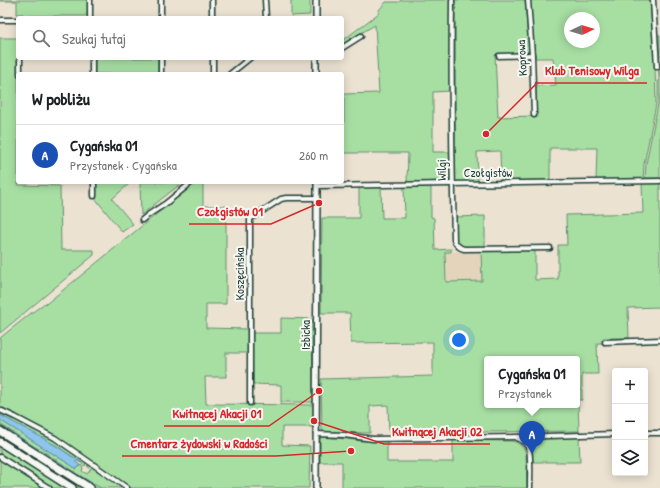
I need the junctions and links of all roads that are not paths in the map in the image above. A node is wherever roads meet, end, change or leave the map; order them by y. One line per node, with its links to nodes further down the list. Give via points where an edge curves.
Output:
1 (90, 0): 9 (street)
2 (161, 0): 10 (street)
3 (212, 0): 11 (street)
4 (265, 0): 12 (street)
5 (316, 0): 13 (street)
6 (452, 0): 36 (street, Wilgi)
7 (528, 0): 19 (street, Koprowa)
8 (653, 0): 16 (street)
9 (90, 16)
10 (161, 16)
11 (212, 16)
12 (266, 16)
13 (316, 16)
14 (0, 20): 15 (street)
15 (16, 20)
16 (658, 33): 27 (street)
17 (361, 36): 18 (street)
18 (344, 47)
19 (532, 55): 20 (street); 34 (street, Koprowa)
20 (499, 56)
21 (20, 60): 28 (street)
22 (92, 60): 29 (street)
23 (161, 60): 30 (street)
24 (213, 60): 31 (street)
25 (248, 60): 32 (street)
26 (316, 60): 33 (street)
27 (657, 68)
28 (20, 72)
29 (92, 72)
30 (161, 72)
31 (213, 72)
32 (232, 72)
33 (316, 72)
34 (534, 115)
35 (660, 181): 36 (street, Czołgistów)
36 (452, 183): 40 (street, Czołgistów); 44 (street, Wilgi, via 454,240 459,247)
37 (94, 184): 41 (street)
38 (190, 184): 43 (street)
39 (317, 184): 42 (street, Izbicka)
40 (344, 184)
41 (94, 196)
42 (317, 198): 47 (street, Koszęcińska, via 282,199 250,219); 52 (street, Izbicka)
43 (142, 220)
44 (550, 248)
45 (660, 340): 46 (street)
46 (605, 342)
47 (250, 403)
48 (0, 410): 60 (street, via 55,438)
49 (0, 431): 59 (highway)
50 (648, 433): 51 (street)
51 (660, 433)
52 (316, 434): 54 (street, via 373,439); 61 (street, Izbicka)
53 (612, 434): 54 (street)
54 (515, 437): 62 (street, via 526,443 528,448)
55 (0, 442): 58 (highway)
56 (0, 457): 57 (street)
57 (49, 488)
58 (72, 488)
59 (90, 488)
60 (127, 488)
61 (316, 488)
62 (530, 488)

